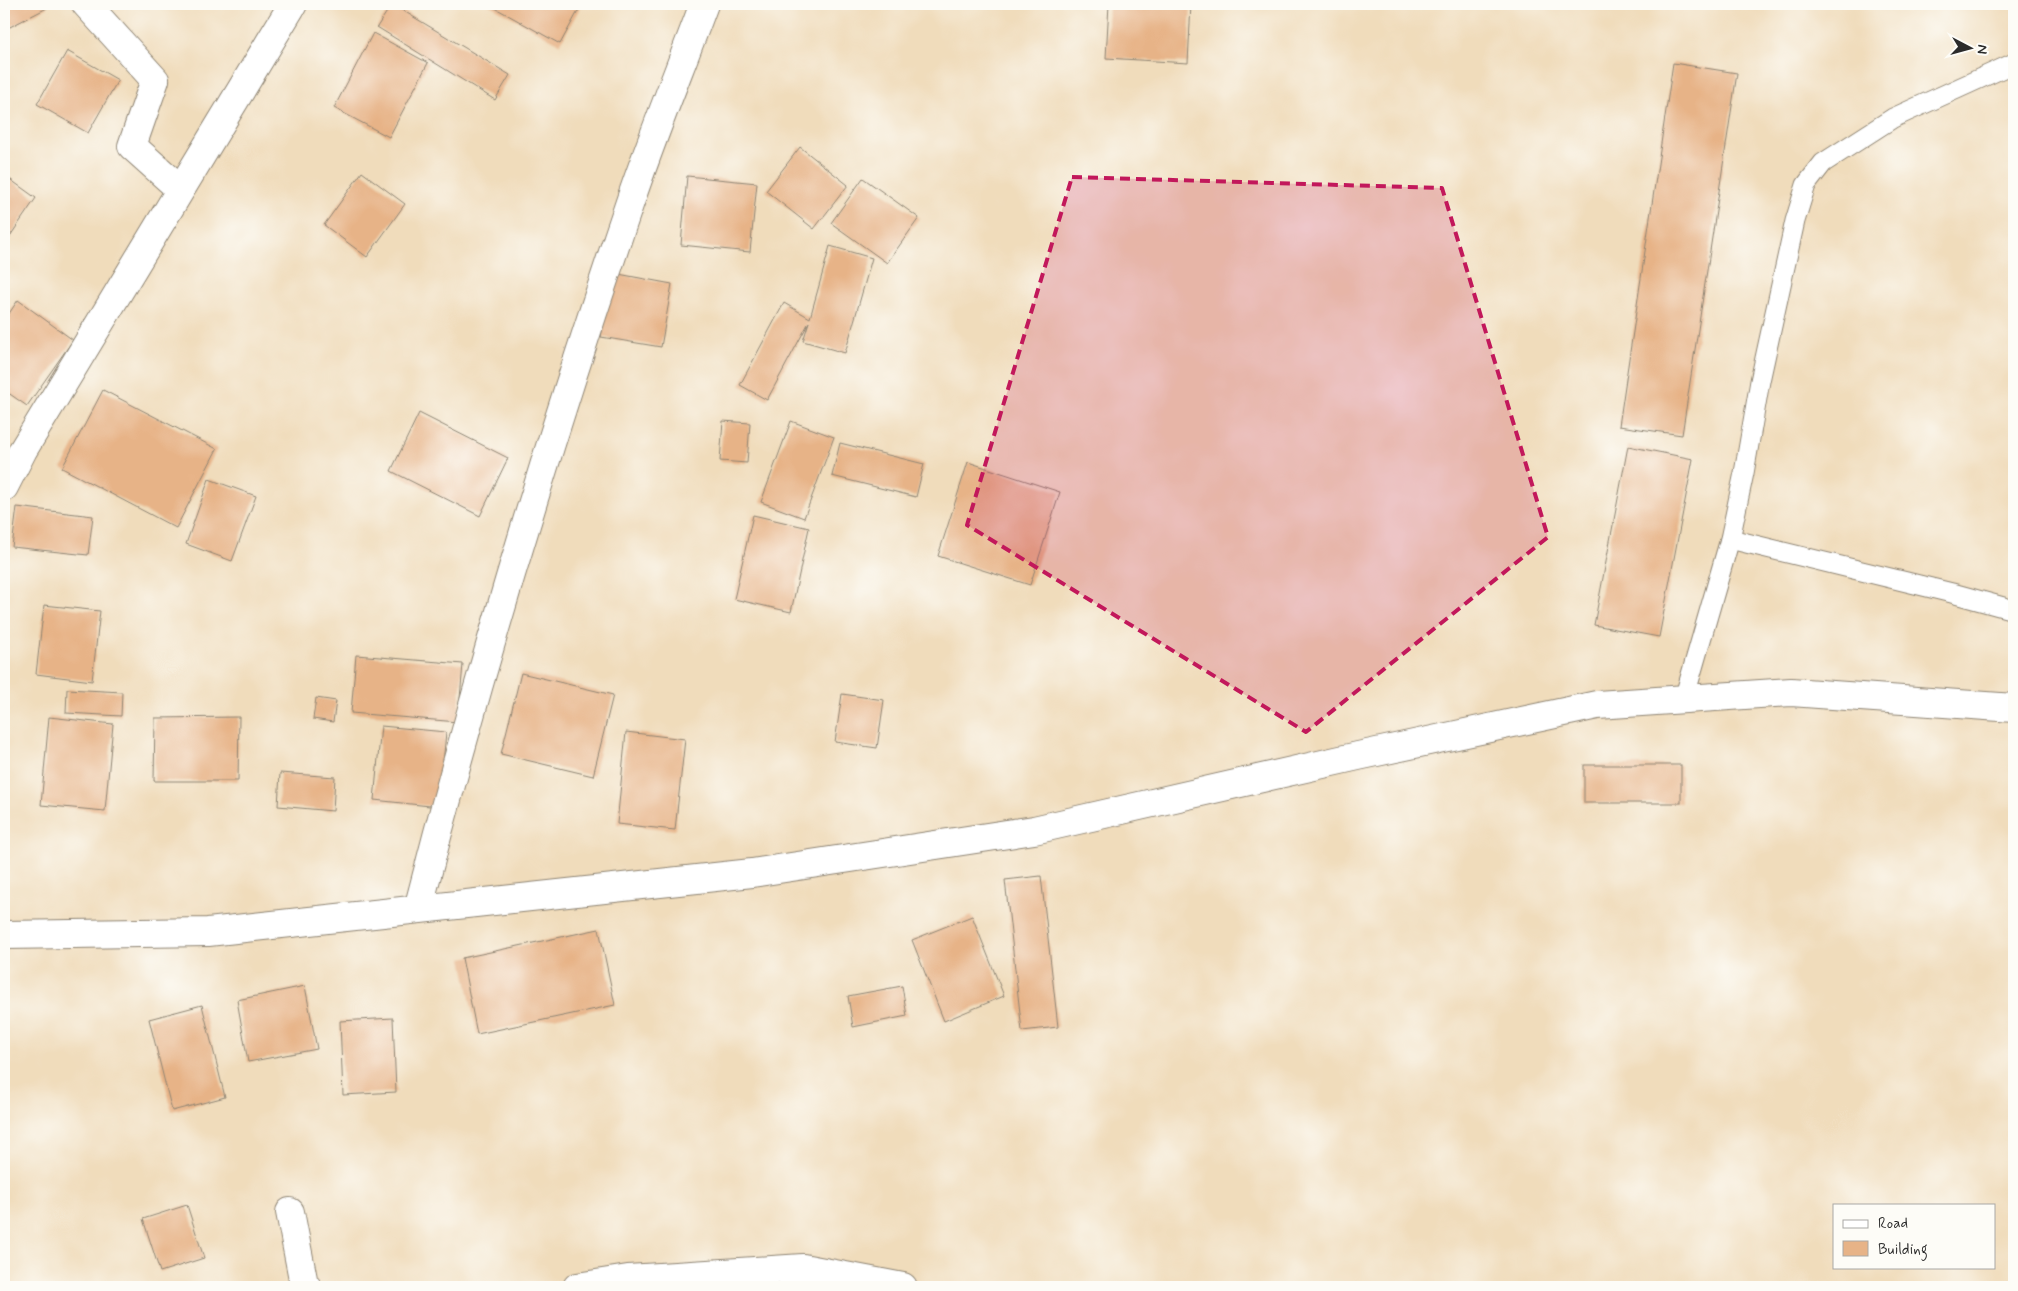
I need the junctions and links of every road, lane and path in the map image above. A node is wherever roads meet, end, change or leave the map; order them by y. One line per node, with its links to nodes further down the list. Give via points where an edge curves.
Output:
1 (86, 4): 5 (street, via 155,80 132,146)
2 (293, 4): 5 (street)
3 (704, 4): 11 (street, via 630,204 530,510 454,769)
4 (2014, 63): 7 (lane, via 1893,118 1823,163 1806,185 1760,381)
5 (180, 190): 6 (street, via 23,450)
6 (4, 487)
7 (1730, 539): 8 (lane); 9 (lane)
8 (2014, 610)
9 (1684, 699): 10 (street, via 1791,692); 11 (street, via 1597,705 1034,830 752,873)
10 (2014, 708)
11 (418, 909): 12 (street, via 208,932)
12 (4, 935)
13 (290, 1212): 14 (street)
14 (307, 1287)
15 (577, 1287): 16 (street, via 628,1279 803,1268)
16 (903, 1287)

